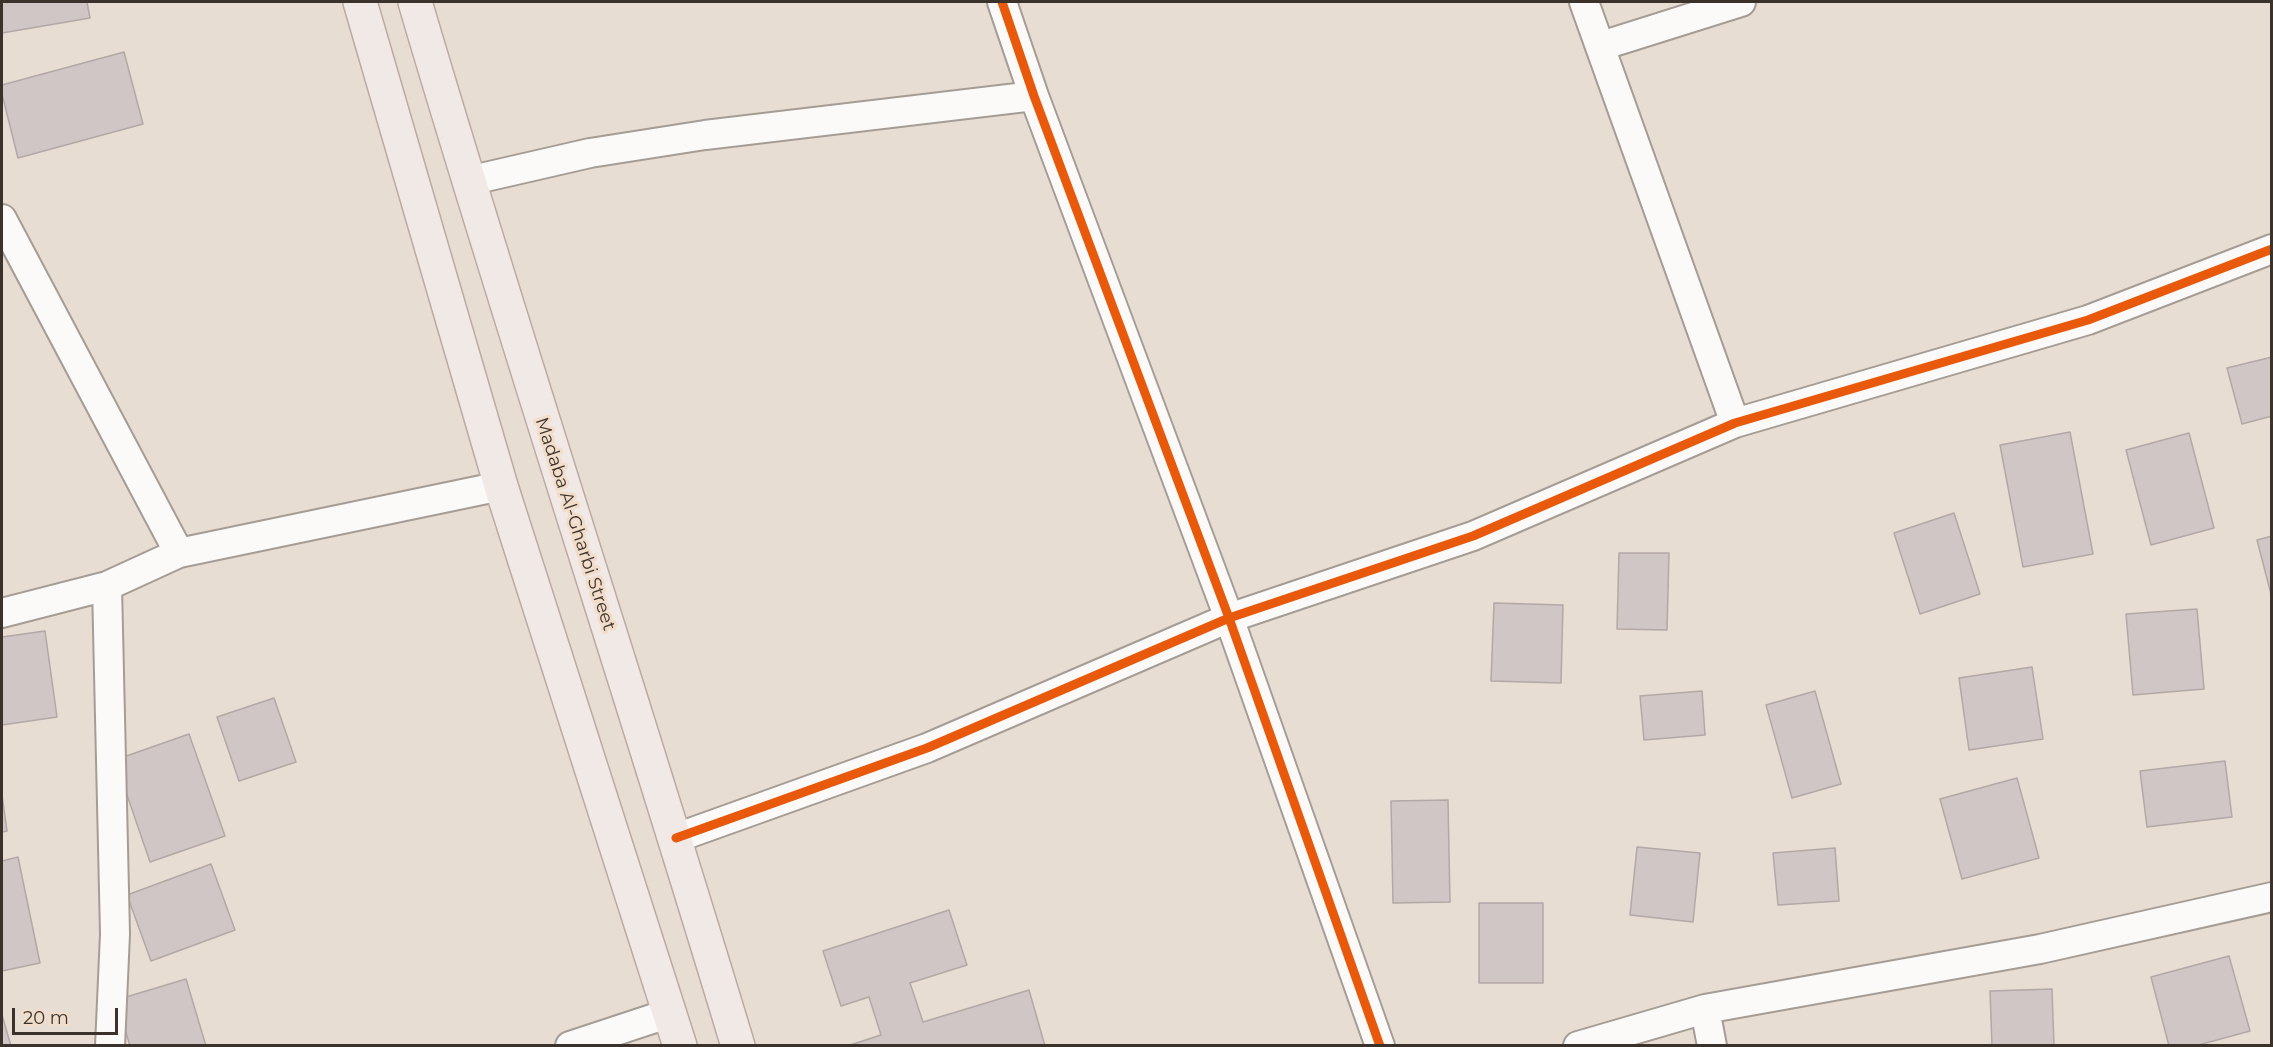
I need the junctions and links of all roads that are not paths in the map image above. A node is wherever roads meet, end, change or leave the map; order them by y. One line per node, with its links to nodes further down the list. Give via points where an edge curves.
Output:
1 (360, 2): 12 (main road)
2 (416, 2): 8 (main road, Madaba Al-Gharbi Street)
3 (1002, 2): 7 (street)
4 (1584, 2): 6 (street)
5 (1741, 2): 6 (street)
6 (1601, 46): 11 (street)
7 (1034, 96): 8 (street, via 705,135 590,153); 16 (street)
8 (468, 181): 17 (main road, Madaba Al-Gharbi Street)
9 (2, 219): 13 (street)
10 (2271, 249): 11 (street, via 2088,320)
11 (1735, 423): 16 (street, via 1473,536)
12 (501, 486): 13 (street); 20 (main road)
13 (178, 553): 14 (street)
14 (107, 586): 15 (street); 21 (street, via 114,934)
15 (2, 613)
16 (1230, 618): 17 (street, via 927,748); 25 (street)
17 (676, 838): 24 (main road, Madaba Al-Gharbi Street)
18 (2271, 897): 19 (street, via 2040,949)
19 (1705, 1009): 26 (street); 27 (street)
20 (670, 1013): 22 (street); 23 (main road)
21 (110, 1046)
22 (570, 1046)
23 (680, 1046)
24 (738, 1046)
25 (1380, 1046)
26 (1578, 1046)
27 (1712, 1046)

